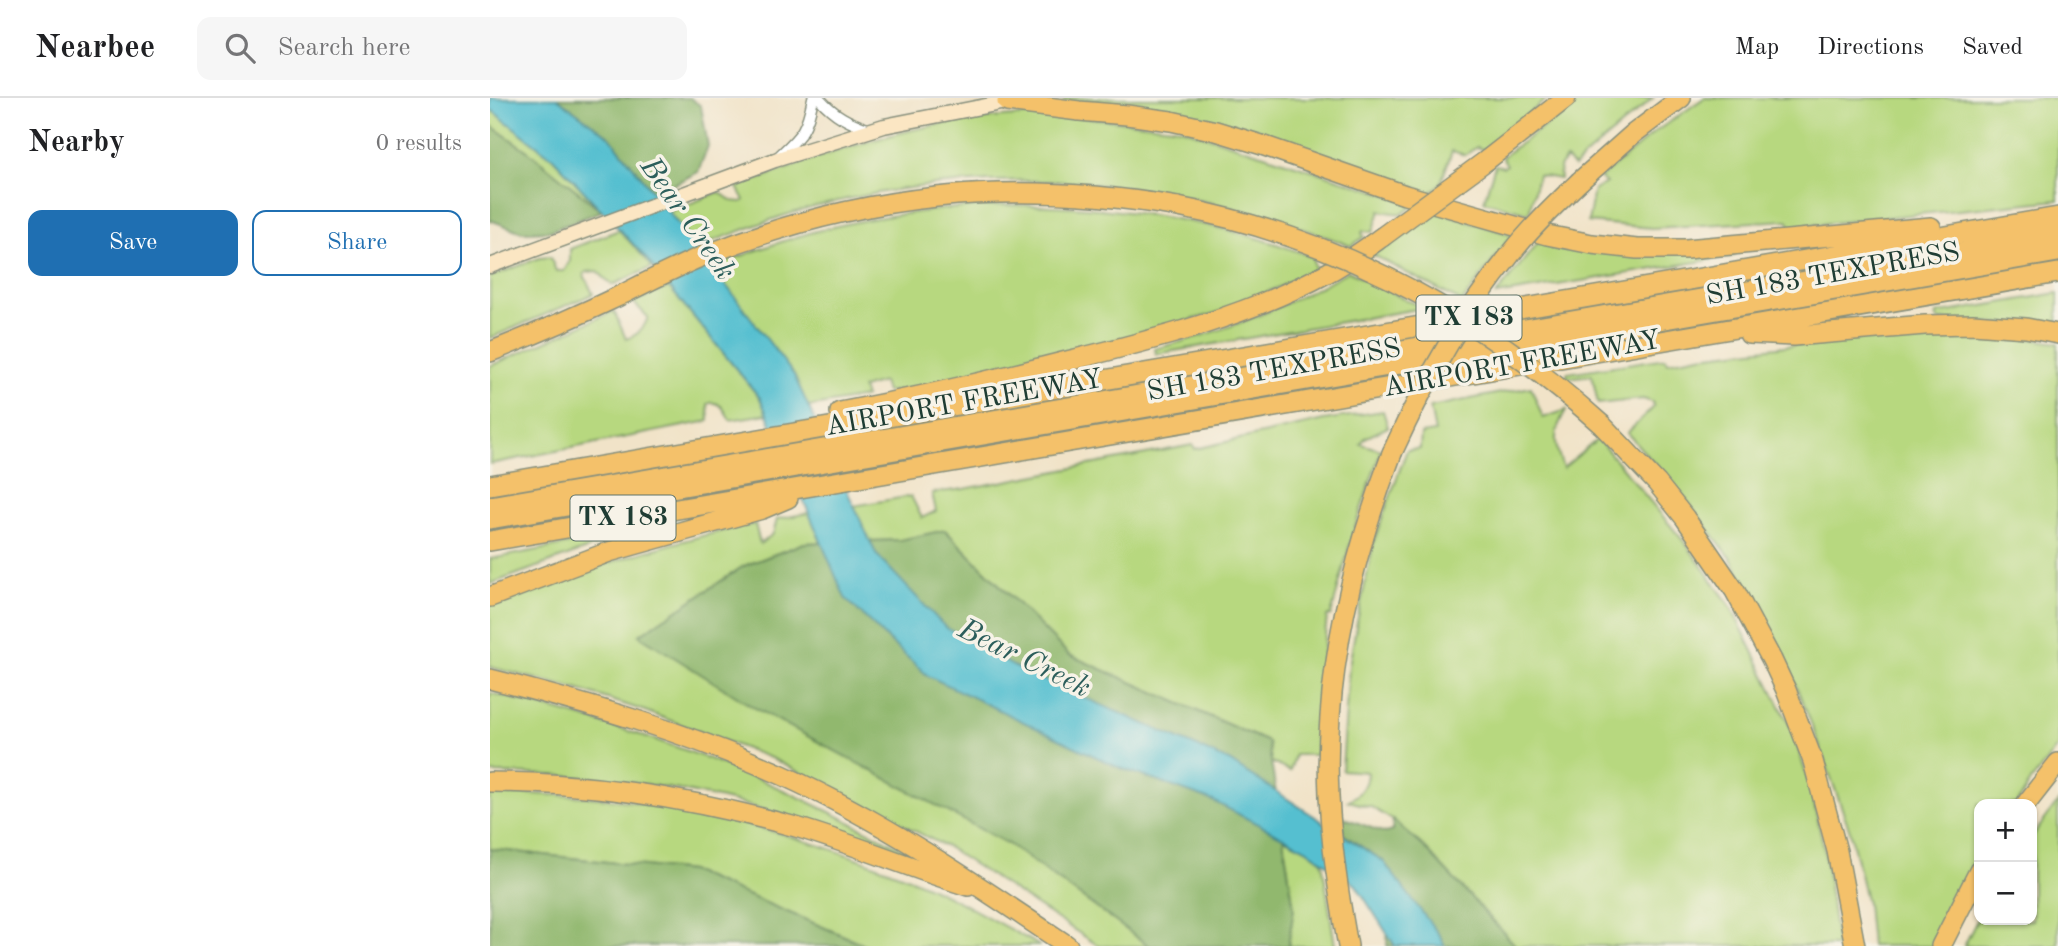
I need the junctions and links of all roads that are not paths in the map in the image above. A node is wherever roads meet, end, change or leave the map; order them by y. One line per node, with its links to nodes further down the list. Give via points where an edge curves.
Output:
1 (813, 98): 7 (street, via 802,134)
2 (819, 98): 6 (street, via 845,121)
3 (1566, 98): 15 (highway, bridge, via 1382,237 1332,271 1270,301 1107,351)
4 (1681, 98): 33 (highway, bridge, via 1580,181 1510,255 1429,376 1392,453 1349,592 1331,705 1332,839)
5 (1016, 100): 6 (main road); 8 (highway, via 1216,131 1405,195 1592,244 1686,249)
6 (870, 130): 7 (main road)
7 (775, 160): 10 (main road)
8 (2056, 223): 15 (highway, AIRPORT FREEWAY / TX 183); 16 (highway, SH 183 TEXPRESS, via 1841,275)
9 (2058, 252): 16 (highway, SH 183 TEXPRESS)
10 (490, 266)
11 (2058, 273): 12 (highway, AIRPORT FREEWAY / TX 183)
12 (1713, 332): 13 (highway, via 1794,336 1973,324); 19 (highway, AIRPORT FREEWAY / TX 183, via 909,468 820,484)
13 (2058, 334)
14 (490, 352): 34 (highway, bridge, via 751,238 879,204 921,198 1004,192 1134,199 1219,215 1318,246 1437,302 1543,375 1602,425 1685,518 1735,592 1786,690 1813,761 1838,851)
15 (883, 411): 18 (highway, TX 183)
16 (898, 443): 17 (highway, SH 183 TEXPRESS)
17 (743, 470): 20 (highway, SH 183 TEXPRESS); 21 (highway, SH 183 TEXPRESS)
18 (490, 485)
19 (758, 502): 22 (highway, AIRPORT FREEWAY / TX 183); 23 (highway)
20 (490, 506)
21 (490, 519)
22 (490, 541)
23 (490, 597)
24 (490, 680): 31 (highway, via 641,722 782,775 877,823)
25 (2058, 763): 28 (highway)
26 (490, 782): 31 (highway, via 648,794 725,809 798,828)
27 (2058, 783): 29 (highway)
28 (2029, 799)
29 (2037, 808)
30 (1974, 881): 35 (highway)
31 (989, 893): 32 (highway)
32 (1069, 946)
33 (1348, 946)
34 (1855, 946)
35 (1941, 946)

